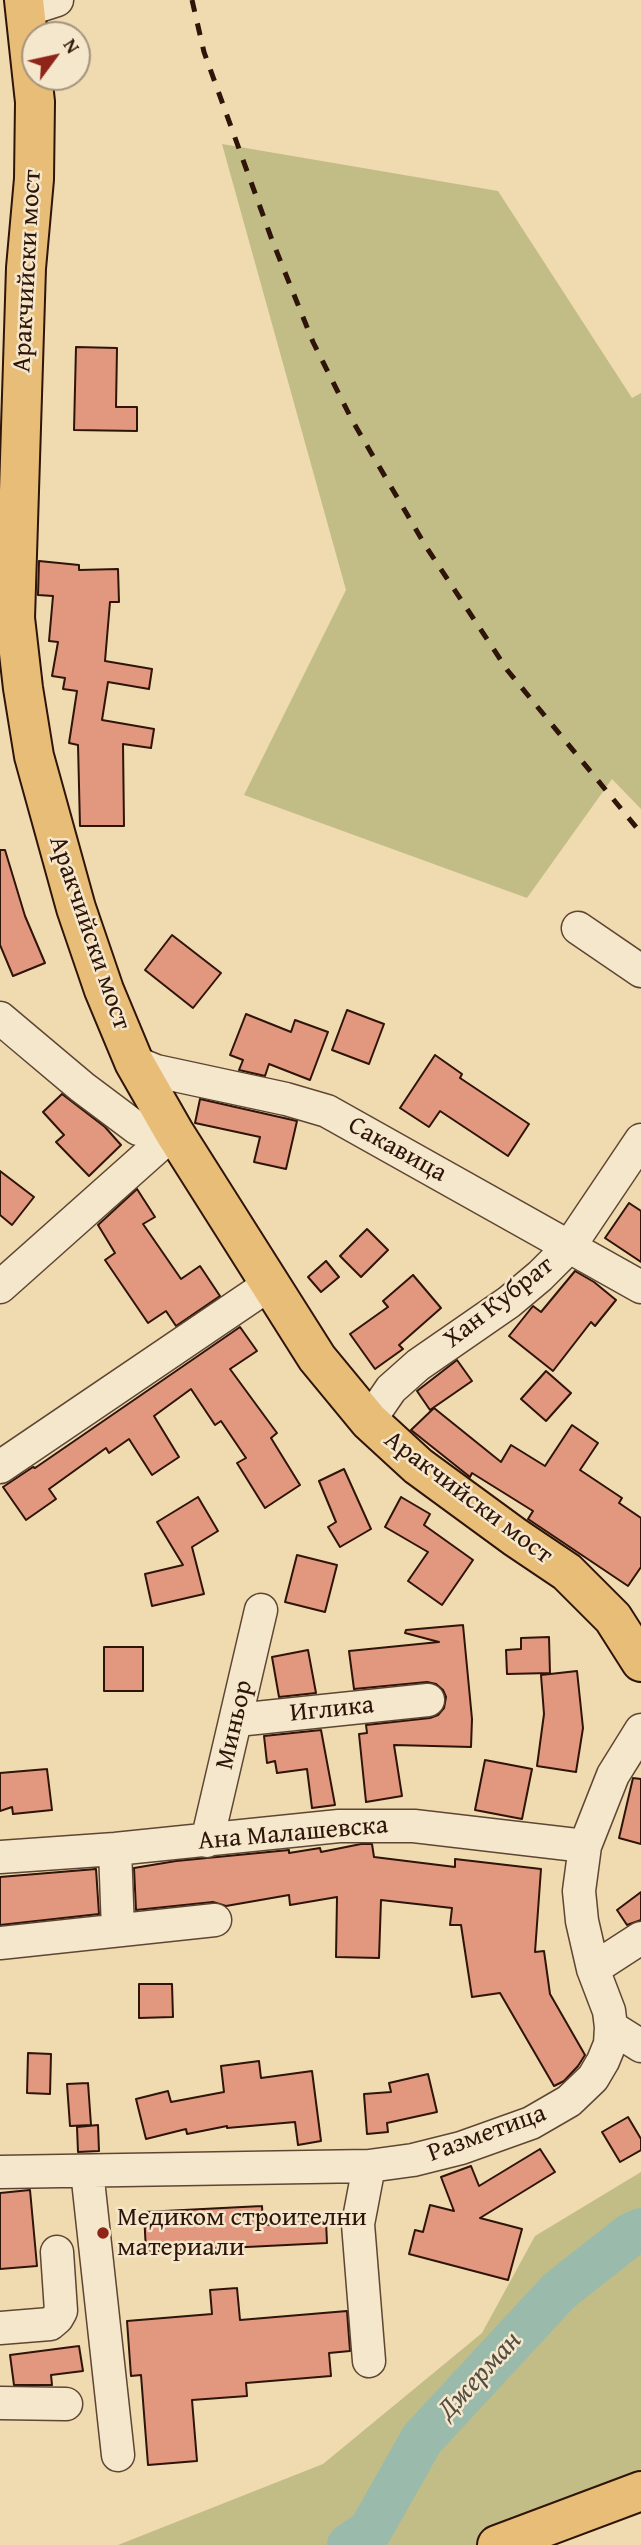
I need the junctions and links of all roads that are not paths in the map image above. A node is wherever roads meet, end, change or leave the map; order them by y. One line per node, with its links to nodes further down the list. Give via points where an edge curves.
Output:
1 (36, 3): 5 (main road, Аракчийски мост, via 34,179 26,268 15,618 34,756 54,832 104,990)
2 (578, 929): 3 (street)
3 (641, 971)
4 (0, 1018): 6 (street, via 138,1129)
5 (134, 1062): 6 (main road, Аракчийски мост); 8 (street, Сакавица, via 327,1111)
6 (174, 1132): 9 (main road, Аракчийски мост); 10 (street)
7 (641, 1140): 8 (street, Хан Кубрат)
8 (569, 1247): 11 (street, Сакавица); 12 (street, Хан Кубрат, via 509,1303 418,1365 391,1389)
9 (270, 1284): 12 (main road, Аракчийски мост, via 317,1357); 13 (street)
10 (0, 1287)
11 (641, 1287)
12 (369, 1421): 15 (main road, Аракчийски мост, via 418,1466 566,1572 612,1618)
13 (0, 1467)
14 (261, 1610): 17 (street, Миньор)
15 (641, 1662)
16 (428, 1700): 17 (street, Иглика)
17 (237, 1720): 19 (street, Миньор)
18 (641, 1730): 20 (street, Разметица, via 613,1775)
19 (207, 1841): 20 (street, Ана Малашевска, via 339,1826 414,1826); 21 (street, Ана Малашевска)
20 (585, 1846): 27 (street, Разметица, via 579,1891)
21 (115, 1849): 22 (street, Ана Малашевска); 24 (street)
22 (0, 1857)
23 (215, 1920): 24 (street)
24 (118, 1930): 26 (street)
25 (641, 1938): 27 (street)
26 (0, 1943)
27 (593, 1969): 28 (street, Разметица)
28 (611, 2027): 29 (street); 30 (street, Разметица, via 610,2044 593,2078 569,2101 531,2123 461,2148)
29 (641, 2046)
30 (369, 2166): 31 (street, Разметица); 35 (street, via 358,2224)
31 (87, 2171): 32 (street, Разметица); 38 (street)
32 (0, 2172)
33 (57, 2252): 34 (street, via 61,2311 57,2319 50,2324)
34 (0, 2328)
35 (369, 2361)
36 (0, 2403): 37 (street)
37 (66, 2404)
38 (118, 2455)
39 (641, 2491): 40 (main road)
40 (497, 2545)

